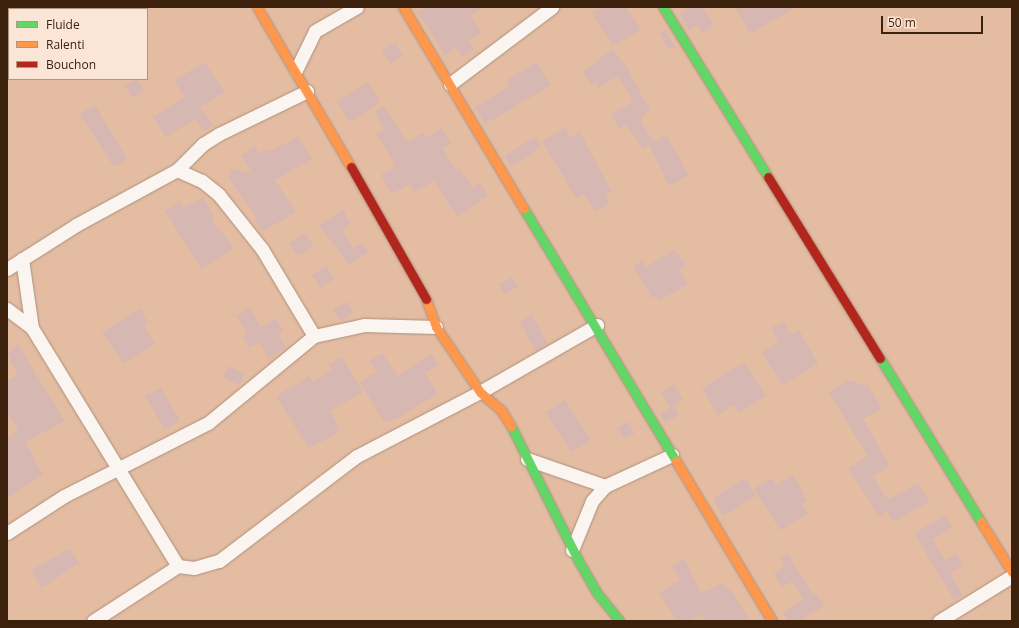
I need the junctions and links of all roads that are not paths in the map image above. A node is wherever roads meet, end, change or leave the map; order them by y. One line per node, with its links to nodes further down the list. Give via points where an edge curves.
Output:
1 (257, 7): 6 (street)
2 (357, 7): 6 (street, via 315,31)
3 (403, 7): 7 (street)
4 (552, 7): 7 (street)
5 (663, 7): 25 (street)
6 (296, 70): 8 (street)
7 (450, 84): 13 (street)
8 (307, 91): 9 (street, via 218,134 203,144); 14 (street, via 423,292)
9 (177, 170): 10 (street); 16 (street, via 202,181 219,195 262,249)
10 (22, 259): 11 (street); 15 (street)
11 (7, 269)
12 (7, 309): 15 (street)
13 (597, 325): 17 (street); 18 (street)
14 (436, 327): 16 (street, via 364,325); 17 (street)
15 (32, 328): 20 (street)
16 (314, 336): 20 (street, via 208,422)
17 (480, 392): 19 (street, via 500,410); 24 (street, via 357,456 219,561 194,568)
18 (672, 455): 21 (street); 29 (street)
19 (528, 459): 21 (street); 23 (street)
20 (118, 469): 22 (street, via 64,496); 24 (street)
21 (605, 486): 23 (street, via 592,501)
22 (7, 533)
23 (572, 550): 28 (street, via 594,589)
24 (178, 566): 27 (street)
25 (1012, 572)
26 (1012, 576): 30 (street)
27 (93, 621)
28 (620, 621)
29 (772, 621)
30 (939, 621)

